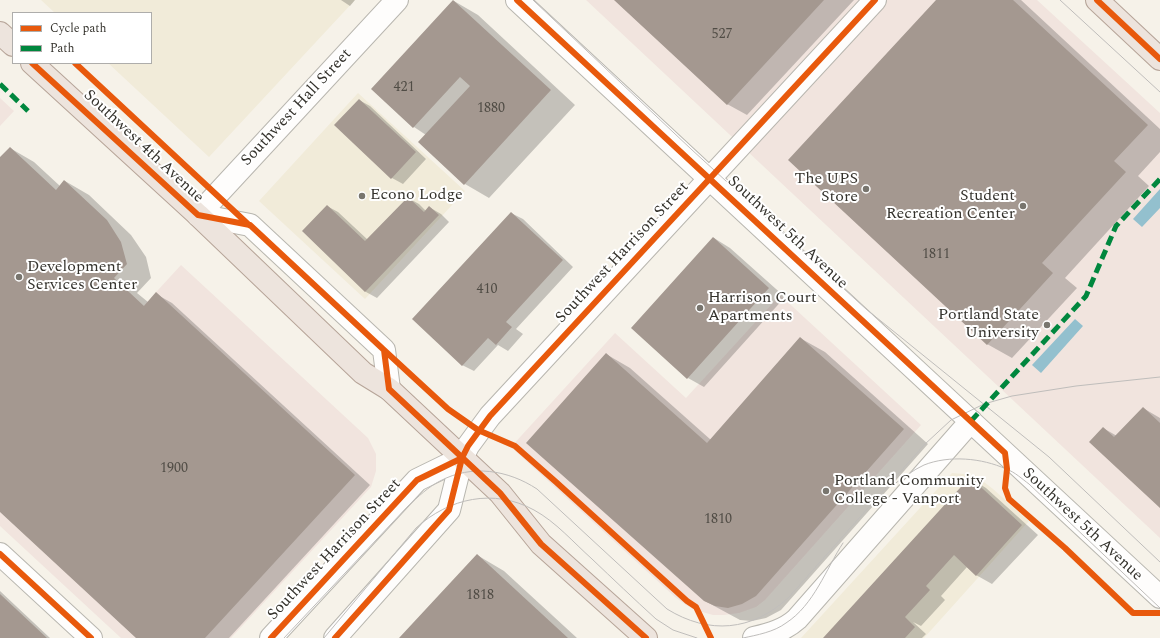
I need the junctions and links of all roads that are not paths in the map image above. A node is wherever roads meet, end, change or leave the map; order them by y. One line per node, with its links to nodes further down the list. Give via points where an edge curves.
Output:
1 (397, 0): 10 (street, Southwest Hall Street)
2 (517, 0): 9 (street, Southwest 5th Avenue)
3 (876, 0): 9 (street, Southwest Harrison Street)
4 (1096, 0): 7 (main road)
5 (0, 33): 6 (main road)
6 (12, 44)
7 (1160, 59)
8 (33, 64): 10 (main road, Southwest 4th Avenue)
9 (710, 179): 12 (street, Southwest 5th Avenue); 13 (street, Southwest Harrison Street, via 490,416)
10 (198, 215): 11 (main road, Southwest 4th Avenue, via 363,373); 11 (street, Southwest 4th Avenue, via 250,225 384,350)
11 (389, 389): 13 (main road, Southwest 4th Avenue)
12 (971, 421): 15 (street, Southwest 5th Avenue); 20 (street, via 797,619 778,631)
13 (462, 458): 17 (street, Southwest Harrison Street, via 417,480); 18 (street, Southwest Harrison Street, via 449,510); 19 (main road, Southwest 4th Avenue, via 506,500 541,544)
14 (0, 554): 16 (street)
15 (1160, 597)
16 (91, 638)
17 (271, 638)
18 (336, 638)
19 (646, 638)
20 (754, 638)

